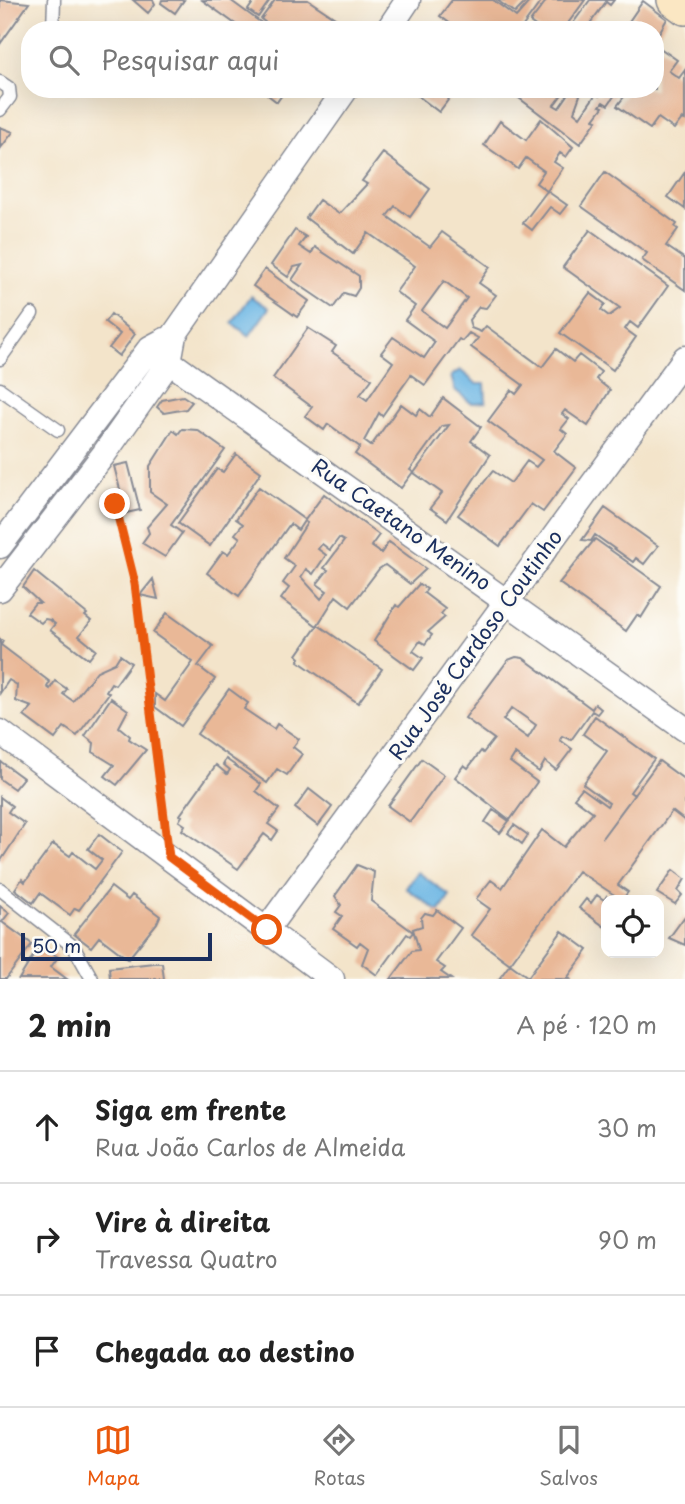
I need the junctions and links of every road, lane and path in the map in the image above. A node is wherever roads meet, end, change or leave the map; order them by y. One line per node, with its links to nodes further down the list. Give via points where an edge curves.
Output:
1 (54, 0): 5 (lane)
2 (408, 0): 6 (street)
3 (674, 0): 4 (street)
4 (685, 8)
5 (53, 21)
6 (394, 21)
7 (0, 82): 9 (lane, via 9,88 10,97)
8 (340, 98): 11 (street)
9 (0, 110)
10 (32, 314): 13 (lane)
11 (160, 355): 17 (street); 18 (street, via 104,454); 19 (street, Rua Caetano Menino)
12 (685, 358): 19 (street, Rua José Cardoso Coutinho)
13 (0, 359)
14 (0, 389): 15 (lane)
15 (58, 430)
16 (115, 504): 22 (path, via 135,584)
17 (0, 546)
18 (0, 589)
19 (509, 601): 20 (street, Rua Caetano Menino); 24 (street, Rua José Cardoso Coutinho)
20 (685, 729)
21 (0, 732): 22 (street)
22 (169, 857): 24 (street)
23 (0, 889): 25 (lane, via 74,947)
24 (267, 930): 26 (street)
25 (92, 979)
26 (332, 979)

